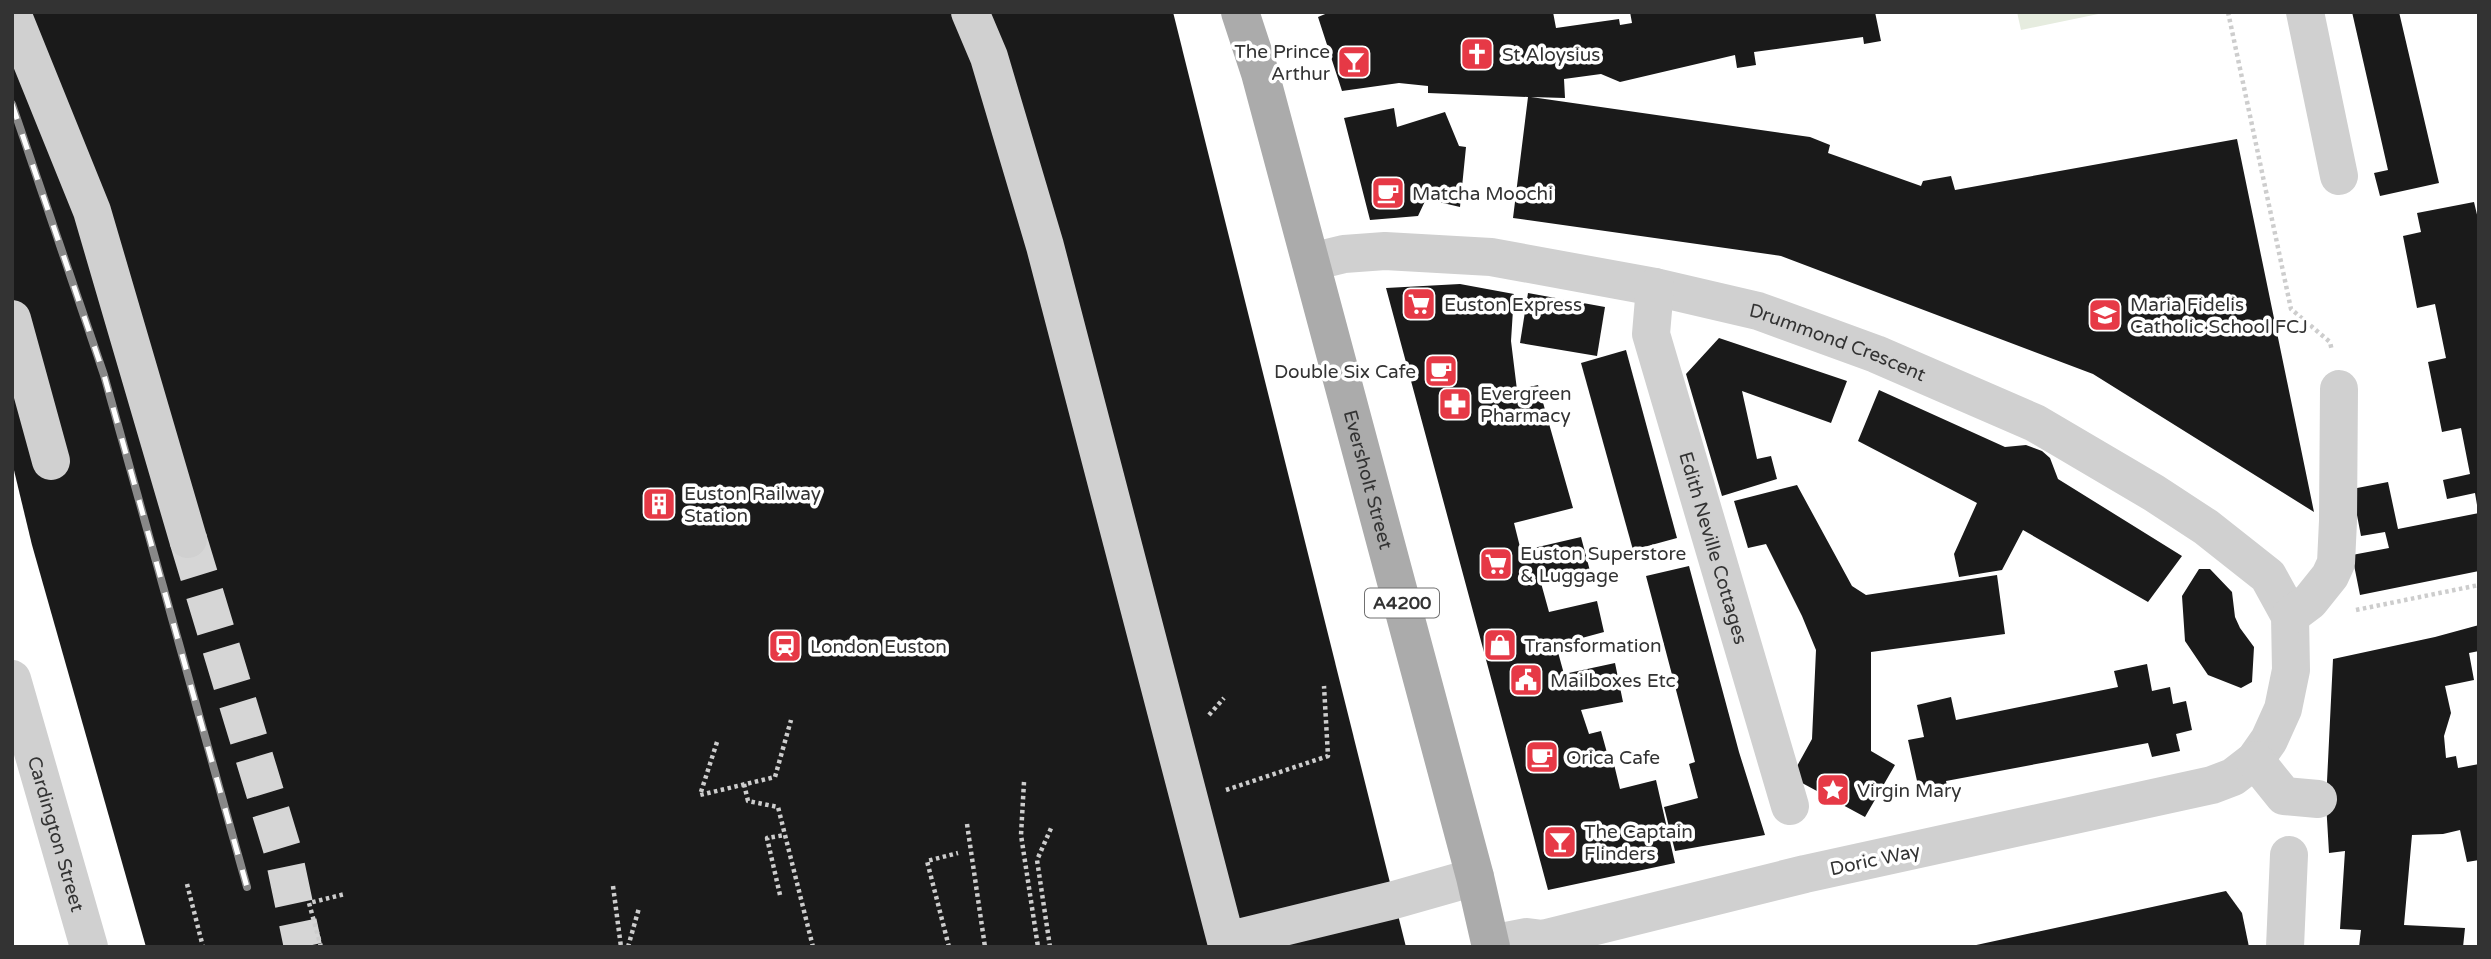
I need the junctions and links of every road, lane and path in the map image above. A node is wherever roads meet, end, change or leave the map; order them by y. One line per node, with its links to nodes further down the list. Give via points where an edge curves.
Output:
1 (972, 12): 7 (street); 34 (street, via 1045,246 1226,941 1394,900)
2 (1240, 12): 8 (main road, Eversholt Street / A4200)
3 (2228, 12): 11 (path, via 2291,309 2330,342)
4 (2305, 12): 6 (street)
5 (12, 13): 13 (street, via 92,211)
6 (2339, 176)
7 (1038, 254)
8 (1311, 262): 9 (street, Drummond Crescent, via 1376,252 1491,257); 34 (main road, Eversholt Street / A4200)
9 (1655, 287): 16 (street, Drummond Crescent, via 1758,312 1876,354 2035,423 2206,527 2267,576); 26 (street, Edith Neville Cottages, via 1651,334)
10 (12, 319): 12 (street)
11 (2339, 389): 14 (street, via 2338,542 2336,563)
12 (51, 461)
13 (188, 539)
14 (2323, 585): 15 (path, via 2346,612); 16 (street)
15 (2479, 585)
16 (2290, 616): 21 (street, via 2291,670 2283,709)
17 (12, 679): 39 (street, Cardington Street)
18 (1324, 686): 24 (path, via 1328,756)
19 (791, 720): 23 (path, via 775,777)
20 (718, 741): 23 (path, via 700,795)
21 (2255, 760): 25 (street); 38 (street, Doric Way, via 2212,785 1796,876 1544,939 1527,937)
22 (1024, 782): 47 (path, via 1021,835)
23 (744, 784): 29 (path, via 748,800 778,807)
24 (1218, 793)
25 (2301, 797)
26 (1790, 806)
27 (967, 824): 46 (path)
28 (1052, 826): 48 (path, via 1037,860)
29 (785, 835): 36 (path, via 767,838); 44 (path)
30 (958, 853): 45 (path, via 927,861)
31 (2289, 855): 49 (street)
32 (187, 884): 40 (path)
33 (613, 886): 42 (path)
34 (1478, 890): 38 (main road, Eversholt Street / A4200)
35 (345, 894): 41 (path, via 309,903)
36 (780, 895)
37 (639, 908): 43 (path)
38 (1491, 945)
39 (89, 947)
40 (203, 947)
41 (321, 947)
42 (621, 947)
43 (628, 947)
44 (813, 947)
45 (949, 947)
46 (985, 947)
47 (1038, 947)
48 (1050, 947)
49 (2285, 947)

